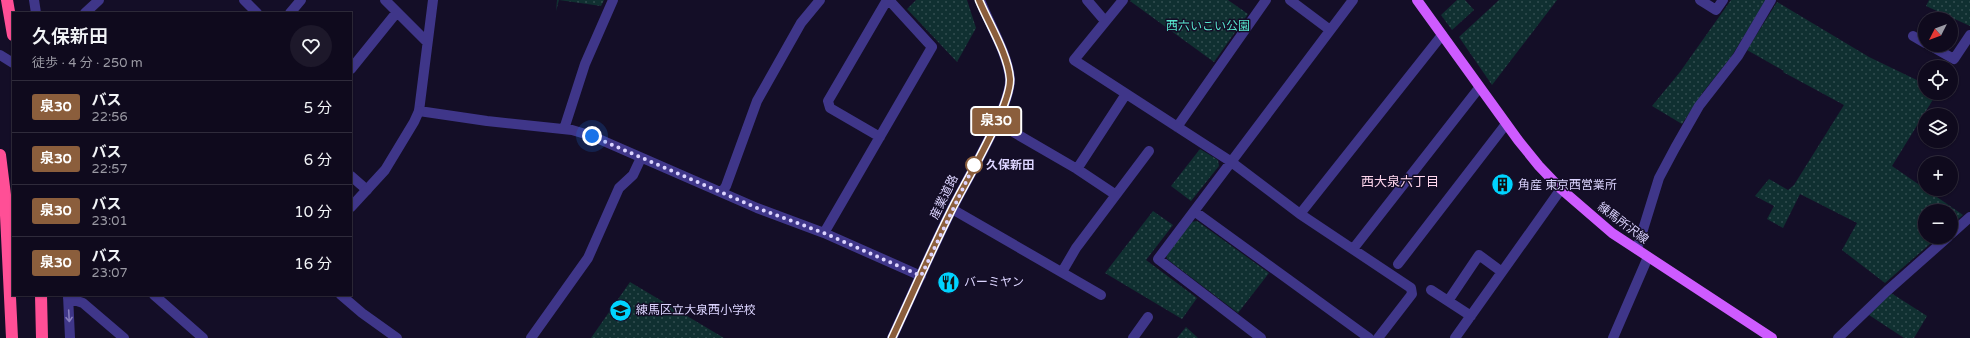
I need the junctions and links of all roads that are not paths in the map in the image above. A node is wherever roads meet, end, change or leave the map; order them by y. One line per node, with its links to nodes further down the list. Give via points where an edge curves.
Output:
1 (7, 0): 27 (highway)
2 (34, 0): 21 (street)
3 (99, 0): 22 (street)
4 (244, 0): 23 (street)
5 (302, 0): 24 (street)
6 (386, 0): 25 (street)
7 (433, 0): 33 (street)
8 (613, 0): 44 (street, via 585,64)
9 (820, 0): 54 (street, via 801,23 757,101)
10 (888, 0): 45 (street, via 932,47); 45 (street, via 828,101 830,108)
11 (980, 0): 41 (street, 産業道路, via 1009,71 1009,90)
12 (1088, 0): 26 (street)
13 (1123, 0): 26 (street)
14 (1266, 0): 43 (street)
15 (1290, 0): 28 (street)
16 (1352, 0): 28 (street)
17 (1417, 0): 29 (main road, 練馬所沢線)
18 (1700, 0): 19 (street, via 1716,10)
19 (1723, 0)
20 (1771, 0): 65 (street, via 1738,56 1699,106 1674,148 1659,178)
21 (36, 12)
22 (86, 12)
23 (256, 12)
24 (291, 12)
25 (397, 12): 33 (street); 37 (street)
26 (1105, 21): 39 (street, via 1074,60)
27 (12, 29)
28 (1330, 30): 49 (street)
29 (1442, 35): 38 (main road, 練馬所沢線); 59 (street)
30 (1970, 35): 34 (street, via 1954,59)
31 (1913, 36): 32 (street)
32 (1918, 39)
33 (426, 42): 40 (street)
34 (1942, 52)
35 (0, 55): 36 (street)
36 (12, 62)
37 (352, 68)
38 (1479, 88): 42 (main road, 練馬所沢線); 64 (street)
39 (1126, 94): 43 (street); 50 (street)
40 (419, 111): 44 (street); 53 (street, via 393,160)
41 (996, 122): 50 (street); 57 (street, 産業道路)
42 (1506, 124): 52 (main road, 練馬所沢線); 67 (street)
43 (1177, 127): 49 (street)
44 (564, 129): 48 (street, via 592,136)
45 (880, 137): 62 (street)
46 (1149, 151): 55 (street)
47 (0, 154): 80 (highway, via 5,195)
48 (641, 158): 54 (street); 86 (street, via 633,175 619,188 588,258)
49 (1230, 161): 58 (street); 59 (street)
50 (1077, 169): 55 (street)
51 (352, 177): 53 (street)
52 (1561, 189): 65 (main road, 練馬所沢線, via 1612,233); 69 (street)
53 (367, 190): 56 (street)
54 (722, 192): 62 (street)
55 (1116, 195): 68 (street, via 1076,248)
56 (352, 206)
57 (952, 209): 68 (street); 70 (street, 産業道路)
58 (1194, 211): 89 (street, via 1158,259); 90 (street)
59 (1300, 214): 64 (street)
60 (1970, 217): 61 (street)
61 (1958, 228)
62 (824, 233): 70 (street)
63 (1940, 244): 95 (street)
64 (1353, 249): 91 (street, via 1411,288 1412,294)
65 (1637, 249): 66 (main road, 練馬所沢線)
66 (1648, 257): 93 (street); 94 (main road, 練馬所沢線)
67 (1398, 264)
68 (1062, 272): 72 (street)
69 (1502, 272): 77 (street, via 1480,255); 78 (street)
70 (921, 276): 87 (street, 産業道路)
71 (1431, 290): 77 (street)
72 (1101, 295)
73 (41, 296): 81 (highway)
74 (68, 296): 82 (street, one-way to 82); 83 (street, via 83,303)
75 (342, 296): 85 (street)
76 (160, 297): 84 (street)
77 (1448, 301): 78 (street)
78 (1472, 316): 92 (street)
79 (1148, 317): 88 (street)
80 (12, 338)
81 (42, 338)
82 (70, 338)
83 (124, 338)
84 (203, 338)
85 (397, 338)
86 (531, 338)
87 (892, 338)
88 (1133, 338)
89 (1260, 338)
90 (1370, 338)
91 (1378, 338)
92 (1455, 338)
93 (1613, 338)
94 (1772, 338)
95 (1838, 338)

